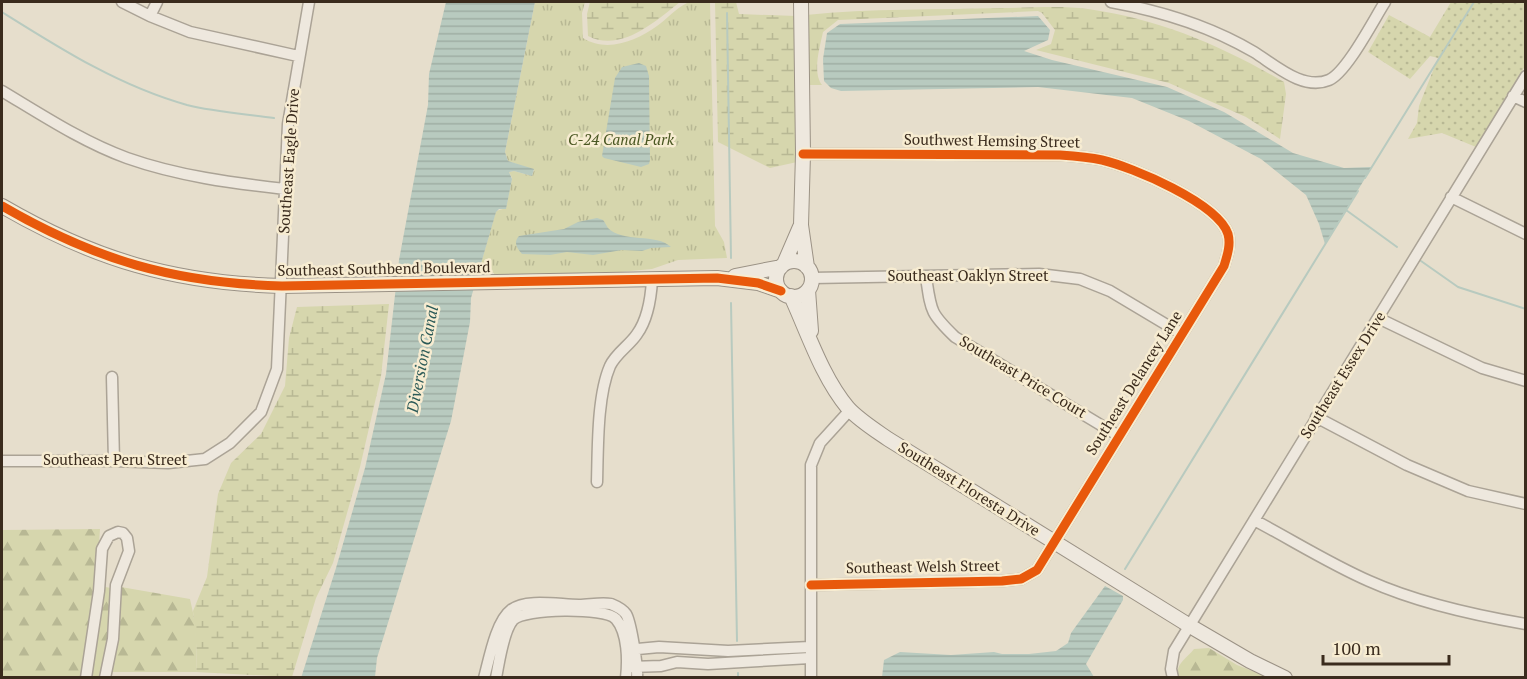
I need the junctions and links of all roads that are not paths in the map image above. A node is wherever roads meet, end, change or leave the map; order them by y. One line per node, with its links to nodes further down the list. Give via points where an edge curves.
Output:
1 (122, 2): 9 (street)
2 (157, 2): 9 (street)
3 (309, 2): 10 (street, Southeast Eagle Drive)
4 (801, 2): 15 (street)
5 (1112, 2): 8 (street)
6 (1164, 2): 8 (street)
7 (1385, 2): 8 (street, via 1342,70 1329,80 1318,82 1296,78 1227,38)
8 (1165, 14)
9 (150, 16): 10 (street, via 215,39)
10 (298, 56): 16 (street, Southeast Eagle Drive, via 288,124)
11 (1526, 76): 13 (street, Southeast Essex Drive)
12 (2, 91): 16 (street, via 56,124 127,158 224,182)
13 (1513, 96): 14 (street); 17 (street, Southeast Essex Drive)
14 (1526, 102)
15 (803, 154): 19 (street); 21 (street, Southwest Hemsing Street, via 1060,154 1101,160 1132,170 1202,205 1220,220)
16 (285, 189): 27 (street, Southeast Eagle Drive)
17 (1450, 197): 20 (street); 29 (street, Southeast Essex Drive)
18 (2, 206): 27 (street, Southeast Southbend Boulevard, via 68,241 146,269 234,285)
19 (801, 225): 22 (street); 24 (street, Southeast Floresta Drive)
20 (1526, 234)
21 (1228, 235): 30 (street, Southeast Delancey Lane, via 1224,266)
22 (782, 266): 24 (street, via 799,261); 25 (street, Southeast Southbend Boulevard); 28 (street, via 776,282)
23 (926, 277): 24 (street, Southeast Oaklyn Street); 30 (street, Southeast Oaklyn Street, via 1039,274 1080,279 1110,291); 36 (street, Southeast Price Court, via 936,319 955,337)
24 (809, 278): 28 (street, via 797,296); 31 (street, Southeast Floresta Drive)
25 (722, 279): 26 (street, Southeast Southbend Boulevard); 28 (street, Southeast Southbend Boulevard, via 758,283)
26 (652, 280): 27 (street, Southeast Southbend Boulevard); 39 (street, via 644,321 611,362 604,382)
27 (282, 286): 37 (street, Southeast Peru Street, via 278,369 261,412 230,443 205,459 168,463)
28 (786, 294): 31 (street, Southeast Floresta Drive)
29 (1378, 318): 33 (street, via 1482,368); 35 (street, Southeast Essex Drive)
30 (1182, 334): 36 (street, Southeast Delancey Lane)
31 (811, 339): 34 (street, Southeast Floresta Drive, via 830,384)
32 (112, 377): 37 (street)
33 (1526, 381)
34 (849, 410): 42 (street, Southeast Floresta Drive, via 888,439); 45 (street, via 820,443 811,465)
35 (1316, 417): 40 (street, via 1407,465 1468,491); 41 (street, Southeast Essex Drive)
36 (1119, 436): 42 (street, Southeast Delancey Lane)
37 (114, 460): 38 (street, Southeast Peru Street)
38 (2, 461)
39 (597, 482)
40 (1526, 504)
41 (1254, 520): 47 (street, via 1369,581 1423,600); 48 (street, Southeast Essex Drive)
42 (1055, 543): 45 (street, Southeast Welsh Street, via 1037,570 1021,579); 48 (street, Southeast Floresta Drive)
43 (100, 582): 44 (street); 44 (street, via 102,549 109,536 118,531 127,538 129,551); 53 (street)
44 (116, 585): 54 (street, via 113,639)
45 (811, 585): 50 (street)
46 (506, 622): 49 (street, via 510,610 518,606 610,604 627,615); 55 (street); 56 (street)
47 (1526, 624)
48 (1190, 626): 58 (street, Southeast Essex Drive, via 1174,651); 59 (street, Southeast Floresta Drive)
49 (630, 650): 51 (street, via 658,647); 52 (street)
50 (810, 653): 51 (street); 57 (street)
51 (768, 655): 52 (street, via 708,664 677,662)
52 (632, 672)
53 (86, 678)
54 (105, 678)
55 (484, 678)
56 (495, 678)
57 (811, 678)
58 (1173, 678)
59 (1285, 678)

